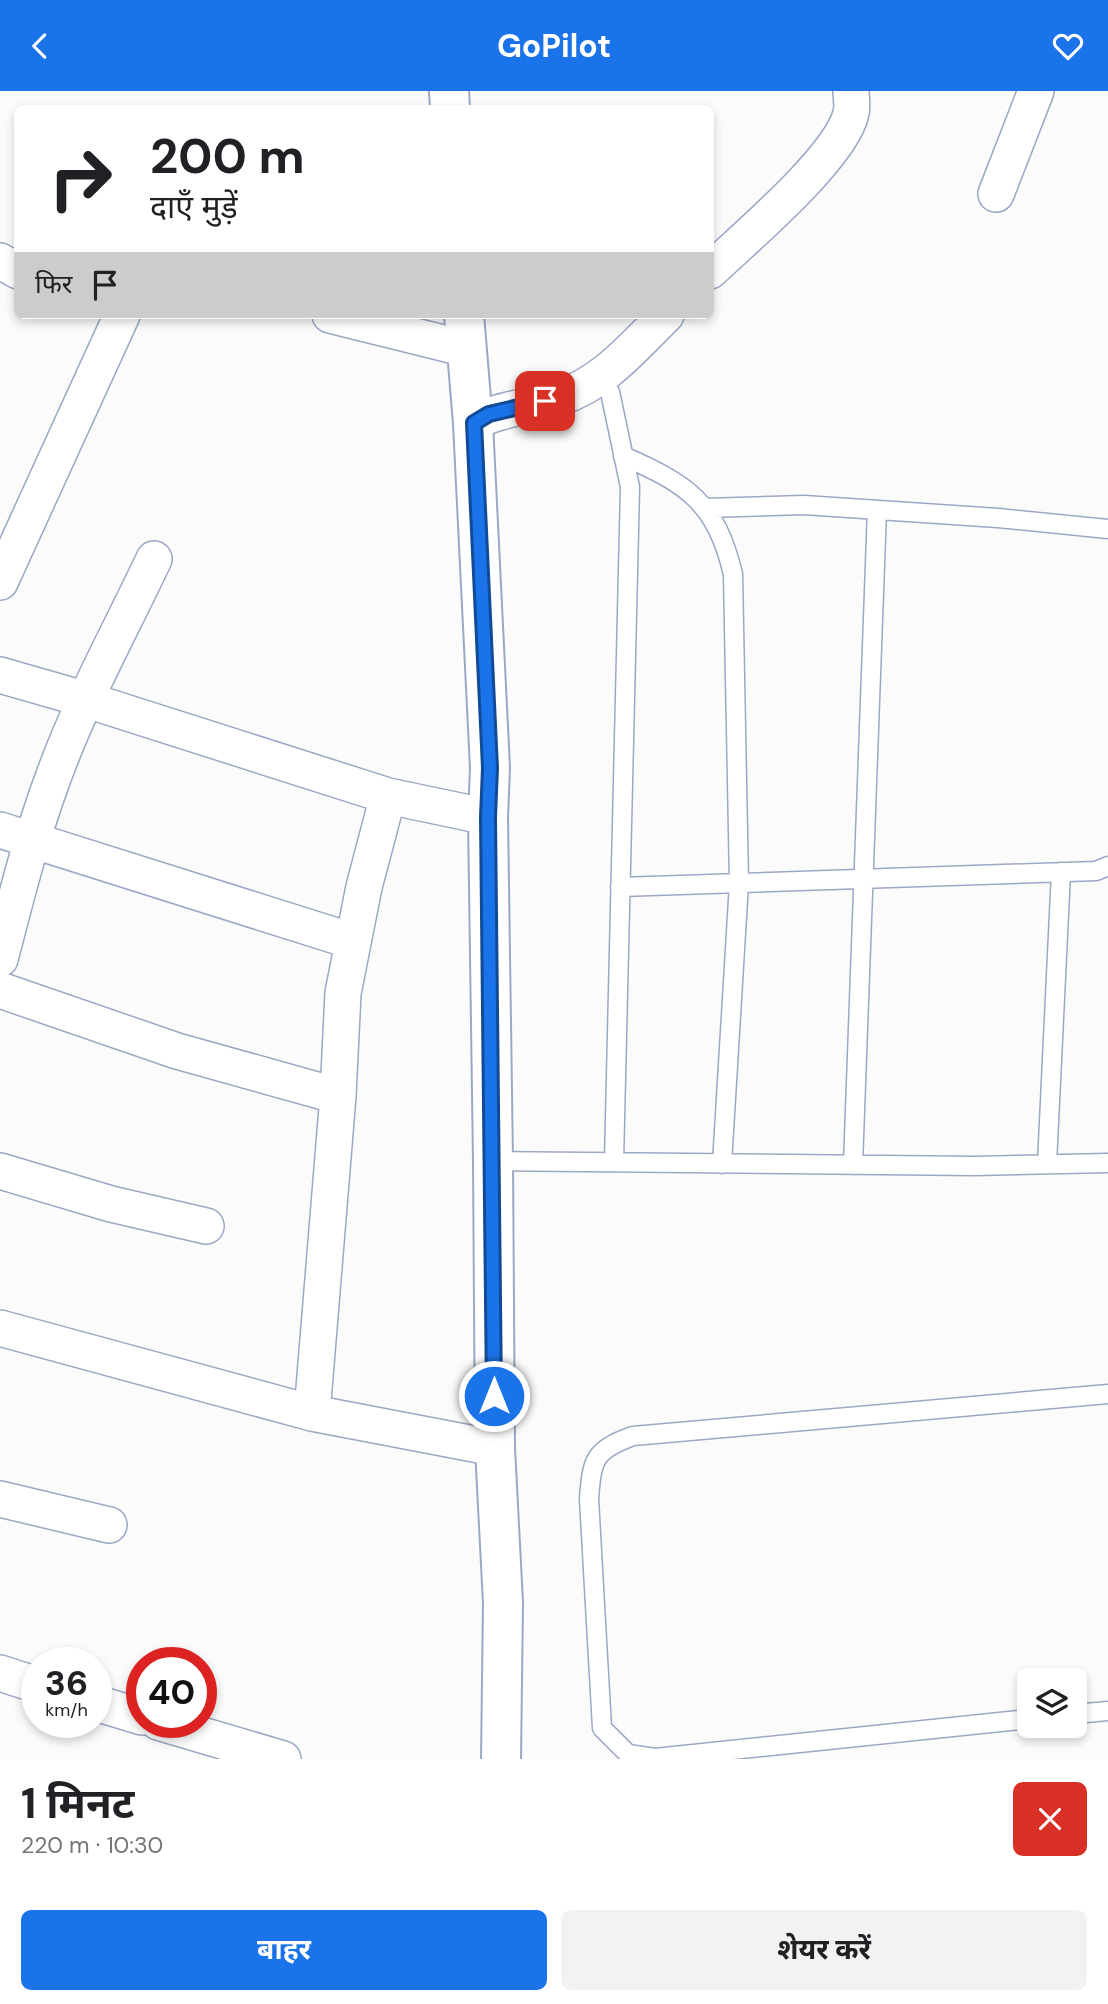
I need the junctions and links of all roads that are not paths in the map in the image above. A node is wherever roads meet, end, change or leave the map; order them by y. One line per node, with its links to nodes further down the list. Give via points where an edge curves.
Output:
1 (851, 91): 4 (street, via 852,113 825,160)
2 (1035, 91): 3 (street)
3 (996, 194)
4 (714, 267)
5 (111, 319): 16 (street)
6 (362, 319): 8 (street)
7 (662, 319): 9 (street)
8 (466, 332): 10 (street)
9 (596, 381): 10 (street, via 562,397 489,414); 11 (lane, via 610,392)
10 (474, 423): 20 (street, via 490,768)
11 (624, 456): 12 (lane, via 666,474 692,492); 26 (lane, via 630,487)
12 (704, 508): 13 (lane, via 804,505); 25 (lane, via 716,523 733,575)
13 (877, 510): 14 (lane); 24 (lane)
14 (1108, 529)
15 (154, 558): 18 (street)
16 (0, 582)
17 (0, 675): 18 (street)
18 (87, 699): 19 (street); 21 (street, via 54,776)
19 (388, 796): 20 (street); 27 (street)
20 (488, 817): 31 (street)
21 (16, 835): 27 (street); 28 (street)
22 (1108, 866): 23 (lane)
23 (1061, 872): 24 (lane); 35 (lane)
24 (865, 879): 25 (lane); 36 (lane)
25 (739, 883): 26 (lane); 34 (lane)
26 (620, 887): 32 (lane)
27 (352, 941): 30 (street, via 343,993)
28 (0, 959)
29 (0, 990): 30 (street, via 177,1051)
30 (338, 1096): 41 (street)
31 (493, 1161): 32 (lane); 42 (street)
32 (614, 1161): 34 (lane)
33 (1108, 1163): 35 (lane)
34 (722, 1164): 36 (lane)
35 (1047, 1164): 36 (lane)
36 (853, 1165)
37 (0, 1171): 38 (street)
38 (205, 1226)
39 (0, 1328): 41 (street)
40 (1108, 1394): 49 (lane, via 633,1436 607,1445 591,1468 602,1728 628,1754 655,1758)
41 (312, 1413): 42 (street)
42 (495, 1448): 52 (street, via 503,1603)
43 (0, 1499): 44 (street)
44 (109, 1525)
45 (0, 1673): 46 (street)
46 (21, 1680)
47 (1108, 1711): 48 (lane)
48 (1087, 1713)
49 (1017, 1720)
50 (212, 1738): 51 (street)
51 (284, 1759)
52 (501, 1759)

